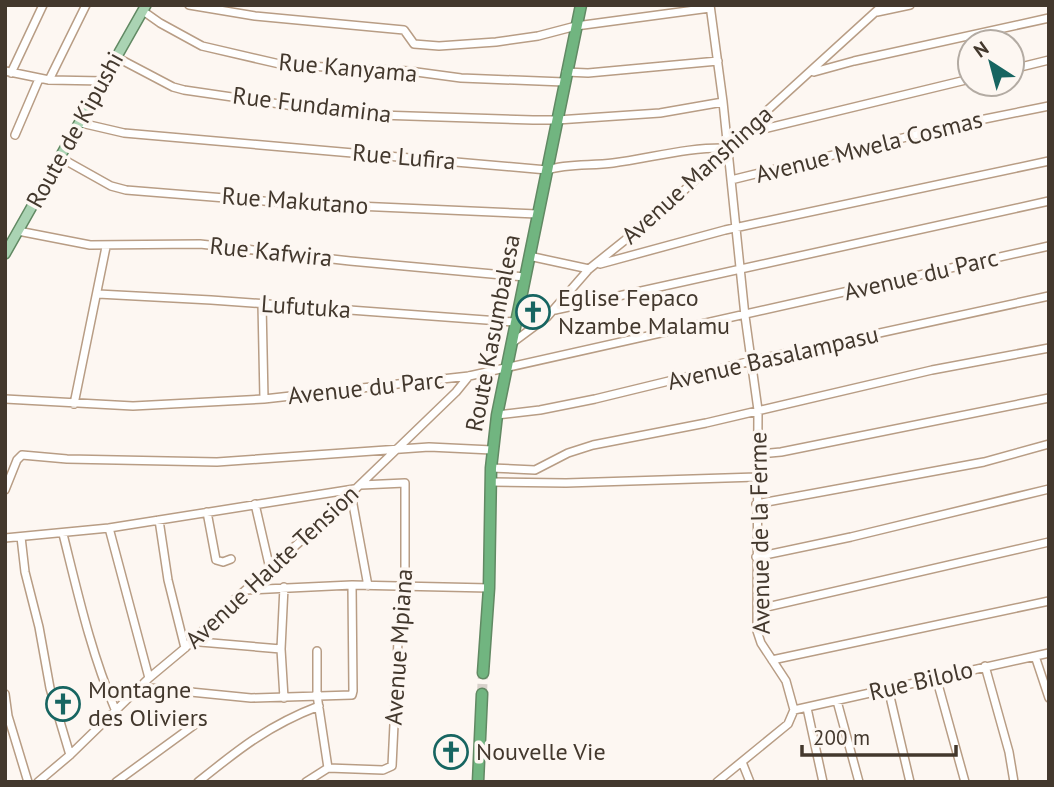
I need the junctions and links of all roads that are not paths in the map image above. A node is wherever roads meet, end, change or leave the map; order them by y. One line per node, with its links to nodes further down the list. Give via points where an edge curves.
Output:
1 (43, 5): 16 (street)
2 (86, 5): 20 (street)
3 (189, 5): 11 (street, via 404,30 414,44 439,46 538,36)
4 (581, 5): 11 (highway, Route Kasumbalesa)
5 (883, 5): 9 (street, Avenue Manshinga)
6 (911, 5): 9 (street)
7 (710, 6): 11 (street); 14 (street, Avenue de la Ferme)
8 (144, 8): 12 (main road, Route de Kipushi); 18 (street, Rue Kanyama, via 160,23 202,46 284,65 461,78)
9 (876, 13): 17 (street, Avenue Manshinga)
10 (1049, 18): 17 (street)
11 (576, 26): 18 (highway, Route Kasumbalesa)
12 (116, 57): 21 (main road, Route de Kipushi); 25 (street, Rue Fundamina, via 173,87 310,110)
13 (1049, 60): 15 (street)
14 (718, 61): 18 (street); 23 (street, Avenue de la Ferme)
15 (1026, 66)
16 (8, 72): 19 (street)
17 (810, 74): 27 (street, Avenue Manshinga)
18 (565, 77): 25 (highway, Route Kasumbalesa)
19 (39, 79): 20 (street); 28 (street)
20 (48, 80): 21 (street)
21 (104, 81): 26 (main road, Route de Kipushi)
22 (956, 82): 27 (street)
23 (723, 102): 25 (street, via 660,113); 29 (street, Avenue de la Ferme)
24 (1049, 106): 33 (street, Avenue Mwela Cosmas)
25 (557, 121): 32 (highway, Route Kasumbalesa)
26 (81, 123): 30 (main road, Route de Kipushi); 32 (street, Rue Lufira, via 124,133)
27 (743, 134): 29 (street, Avenue Manshinga)
28 (15, 135)
29 (727, 148): 32 (street, Rue Lufira); 33 (street, Avenue de la Ferme); 42 (street, Avenue Manshinga, via 670,204)
30 (61, 158): 35 (street, Rue Makutano, via 126,190 288,203); 37 (main road, Route de Kipushi)
31 (1049, 161): 36 (street)
32 (547, 170): 35 (highway, Route Kasumbalesa)
33 (730, 180): 36 (street, Avenue de la Ferme)
34 (1049, 201): 43 (street)
35 (537, 214): 41 (highway, Route Kasumbalesa)
36 (736, 228): 42 (street); 43 (street, Avenue de la Ferme)
37 (18, 231): 39 (street, Rue Kafwira); 40 (main road, Route de Kipushi)
38 (1049, 246): 49 (street, Avenue du Parc)
39 (106, 247): 44 (street, Rue Kafwira, via 200,244); 45 (street)
40 (5, 254)
41 (529, 256): 42 (street); 44 (highway, Route Kasumbalesa)
42 (591, 267): 48 (street, Avenue Manshinga)
43 (741, 270): 48 (street); 49 (street, Avenue de la Ferme)
44 (525, 277): 50 (highway, Route Kasumbalesa)
45 (98, 294): 47 (street, Lufutuka); 59 (street)
46 (1049, 296): 53 (street, Avenue Basalampasu)
47 (262, 304): 50 (street, Lufutuka); 58 (street)
48 (555, 310): 51 (street, Avenue Manshinga)
49 (745, 316): 53 (street, Avenue de la Ferme); 54 (street, Avenue du Parc)
50 (515, 322): 51 (highway, Route Kasumbalesa)
51 (511, 343): 54 (highway, Route Kasumbalesa)
52 (1049, 348): 60 (street)
53 (751, 361): 60 (street, Avenue de la Ferme); 61 (street, Avenue Basalampasu, via 595,399)
54 (507, 369): 55 (street, Avenue du Parc); 61 (highway, Route Kasumbalesa)
55 (469, 376): 58 (street, Avenue du Parc); 63 (street, Avenue Haute Tension)
56 (1049, 398): 65 (street)
57 (5, 399): 59 (street, Avenue du Parc)
58 (264, 400): 59 (street, Avenue du Parc)
59 (74, 404)
60 (758, 410): 65 (street, Avenue de la Ferme); 66 (street, via 593,444 535,470)
61 (497, 415): 64 (highway, Route Kasumbalesa)
62 (1049, 443): 73 (street, via 984,461)
63 (396, 450): 64 (street); 69 (street, Avenue Haute Tension); 71 (street, via 217,462 22,456)
64 (492, 450): 66 (highway, Route Kasumbalesa)
65 (759, 454): 67 (street, Avenue de la Ferme)
66 (491, 468): 68 (highway, Route Kasumbalesa)
67 (757, 477): 68 (street); 73 (street, Avenue de la Ferme)
68 (491, 482): 88 (highway, Route Kasumbalesa)
69 (354, 489): 72 (street); 83 (street, Avenue Haute Tension); 85 (street, via 352,499); 87 (street, Avenue Mpiana, via 405,483)
70 (1049, 489): 81 (street)
71 (5, 490)
72 (255, 504): 74 (street); 83 (street)
73 (756, 504): 81 (street, Avenue de la Ferme)
74 (207, 512): 75 (street); 82 (street, via 216,560)
75 (159, 520): 76 (street); 93 (street)
76 (109, 528): 77 (street); 102 (street)
77 (63, 534): 78 (street); 113 (street, via 95,658)
78 (21, 537): 79 (street); 116 (street, via 50,688)
79 (5, 538)
80 (1049, 542): 91 (street)
81 (757, 557): 91 (street, Avenue de la Ferme)
82 (231, 559)
83 (270, 569): 89 (street, Avenue Haute Tension)
84 (352, 585): 85 (street); 86 (street); 107 (street, via 354,691 352,695)
85 (369, 586): 87 (street)
86 (284, 587): 89 (street); 94 (street)
87 (404, 587): 88 (street); 118 (street, Avenue Mpiana, via 392,766 383,770)
88 (489, 588): 100 (highway, Route Kasumbalesa)
89 (246, 590): 92 (street, Avenue Haute Tension)
90 (1049, 601): 98 (street)
91 (758, 609): 98 (street, Avenue de la Ferme, via 757,631)
92 (195, 640): 93 (street, Avenue Haute Tension); 94 (street)
93 (185, 648): 102 (street, Avenue Haute Tension)
94 (281, 649): 108 (street)
95 (317, 651): 107 (street)
96 (1049, 653): 97 (street, Rue Bilolo)
97 (1035, 656): 99 (street, Rue Bilolo); 109 (street)
98 (772, 660): 114 (street, Avenue de la Ferme, via 786,681)
99 (985, 666): 101 (street, Rue Bilolo); 131 (street)
100 (483, 673)
101 (936, 677): 104 (street, Rue Bilolo); 130 (street)
102 (149, 678): 103 (street, Avenue Haute Tension)
103 (140, 687): 108 (street); 113 (street, Avenue Haute Tension)
104 (888, 688): 110 (street, Rue Bilolo); 129 (street)
105 (5, 694): 119 (street)
106 (482, 694): 124 (highway)
107 (317, 695): 108 (street); 111 (street)
108 (284, 698)
109 (1049, 698)
110 (837, 701): 112 (street, Rue Bilolo); 128 (street)
111 (319, 706): 118 (street); 122 (street, via 257,736)
112 (807, 708): 114 (street, Rue Bilolo); 127 (street)
113 (116, 709): 116 (street, Avenue Haute Tension)
114 (794, 710): 117 (street, via 788,724)
115 (197, 723): 121 (street)
116 (70, 755): 120 (street, Avenue Haute Tension)
117 (742, 762): 125 (street); 126 (street)
118 (328, 768): 123 (street)
119 (28, 782)
120 (38, 782)
121 (116, 782)
122 (198, 782)
123 (306, 782)
124 (478, 782)
125 (717, 782)
126 (750, 782)
127 (823, 782)
128 (859, 782)
129 (910, 782)
130 (965, 782)
131 (1014, 782)

